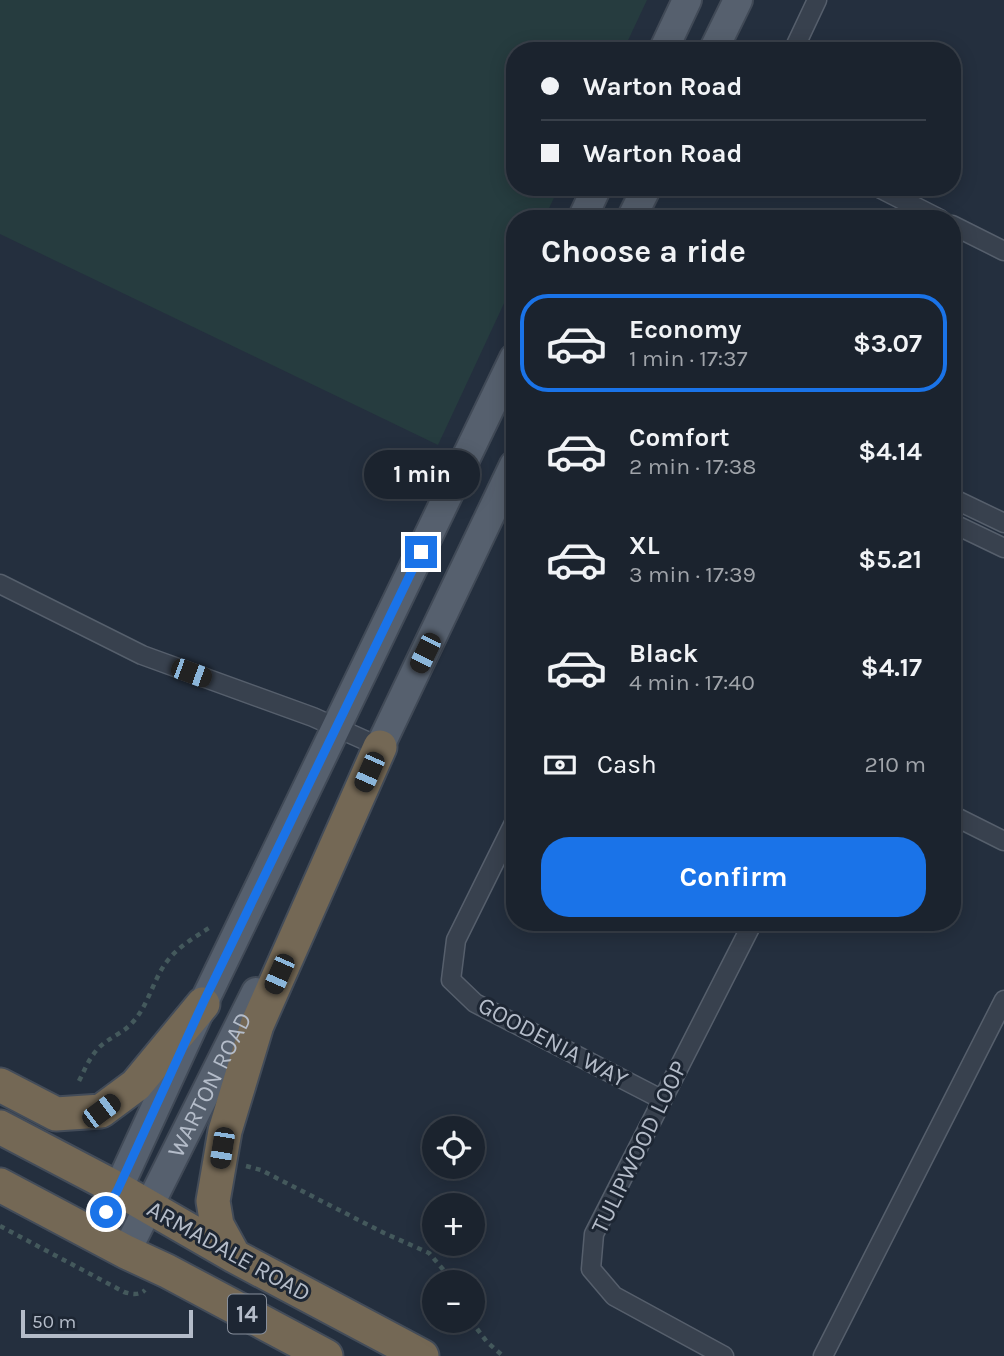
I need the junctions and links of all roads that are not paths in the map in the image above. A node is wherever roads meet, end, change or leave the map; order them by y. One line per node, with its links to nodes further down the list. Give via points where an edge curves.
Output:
1 (687, 0): 4 (main road)
2 (738, 0): 5 (main road)
3 (817, 0): 6 (street)
4 (667, 42)
5 (717, 42)
6 (797, 42)
7 (895, 196): 8 (street)
8 (922, 210)
9 (961, 230): 10 (street)
10 (1004, 251)
11 (506, 375): 18 (main road, WARTON ROAD)
12 (506, 482): 19 (main road, WARTON ROAD)
13 (961, 502): 14 (street)
14 (1004, 523)
15 (961, 527): 16 (street)
16 (1004, 548)
17 (0, 584): 18 (street, via 142,655)
18 (337, 727): 19 (street); 25 (main road, WARTON ROAD)
19 (380, 747): 31 (main road, WARTON ROAD); 34 (highway, via 257,1024 225,1131 214,1201 217,1225)
20 (961, 820): 22 (street)
21 (506, 840): 27 (street, GOODENIA WAY, via 456,940 451,980 475,1003)
22 (1004, 841)
23 (748, 931): 27 (street, TULIPWOOD LOOP)
24 (1004, 1000): 38 (street)
25 (203, 1003): 26 (highway, via 136,1085 101,1111 55,1114); 30 (main road, WARTON ROAD)
26 (0, 1086)
27 (662, 1099): 37 (street, TULIPWOOD LOOP, via 594,1234 591,1269 614,1296)
28 (0, 1127): 30 (highway, ARMADALE ROAD / 14)
29 (0, 1185): 32 (highway, ARMADALE ROAD / 14)
30 (118, 1189): 31 (highway, ARMADALE ROAD / 14); 32 (main road, WARTON ROAD)
31 (150, 1207): 33 (main road, WARTON ROAD); 34 (highway, ARMADALE ROAD / 14)
32 (94, 1235): 33 (highway, ARMADALE ROAD / 14)
33 (126, 1252): 35 (highway, ARMADALE ROAD / 14)
34 (234, 1256): 36 (highway, ARMADALE ROAD / 14)
35 (326, 1356)
36 (422, 1356)
37 (724, 1356)
38 (823, 1356)

